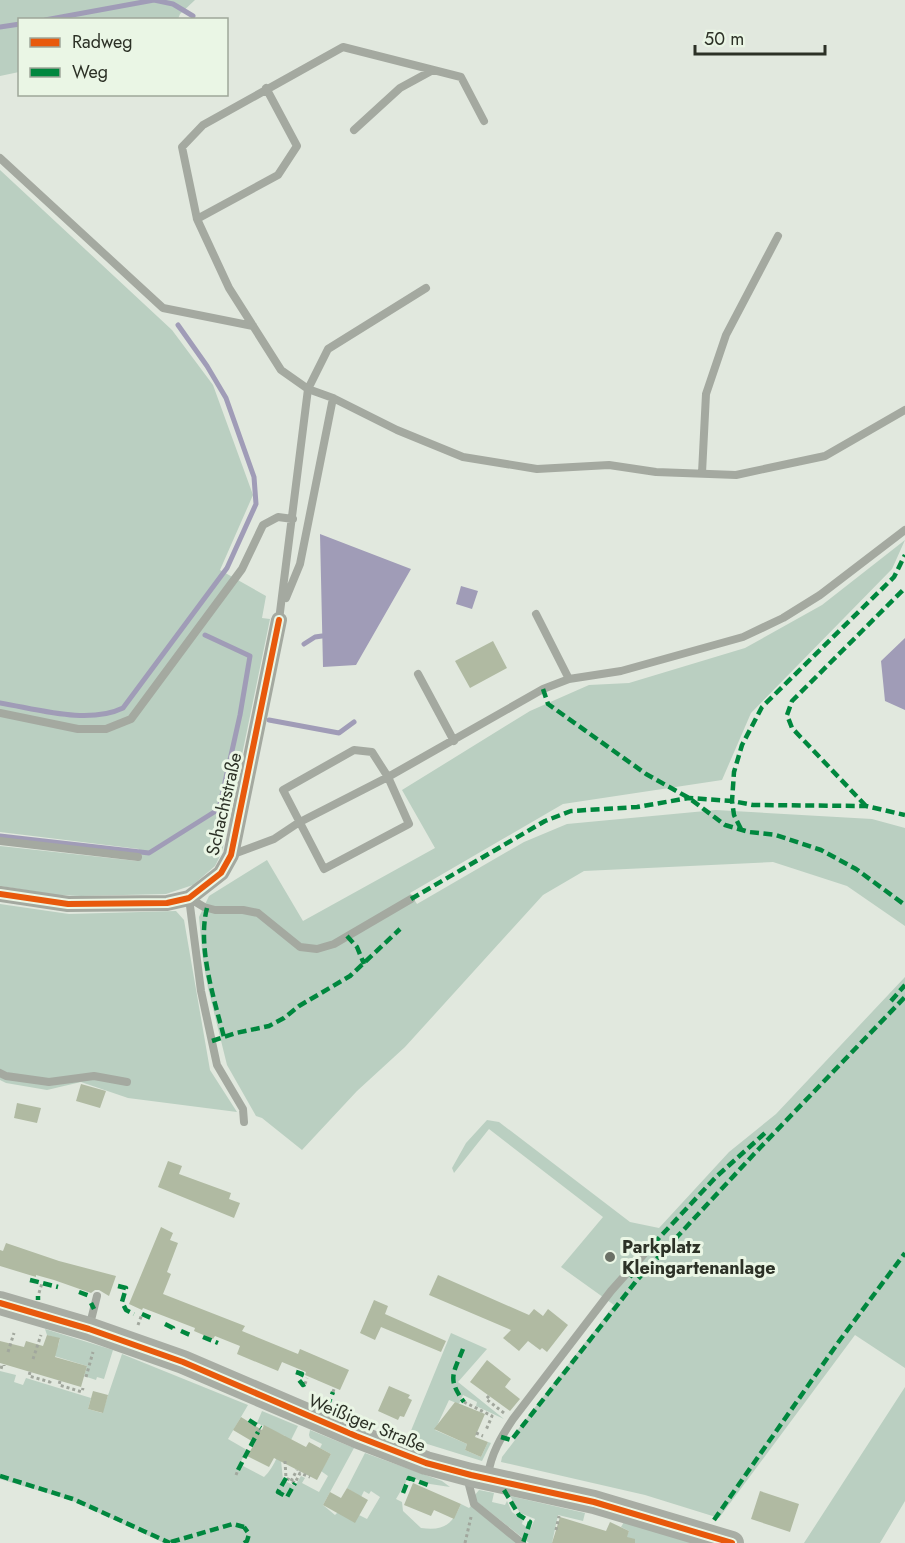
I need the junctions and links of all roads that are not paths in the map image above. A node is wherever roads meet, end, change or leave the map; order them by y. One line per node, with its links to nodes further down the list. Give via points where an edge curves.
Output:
1 (433, 70): 2 (lane, via 343,47); 3 (lane, via 461,77); 4 (lane, via 400,88)
2 (266, 88): 6 (lane, via 203,125 182,147); 6 (lane, via 297,146 278,175)
3 (484, 121)
4 (354, 130)
5 (0, 158): 9 (lane, via 163,308)
6 (197, 219): 9 (lane, via 229,288)
7 (778, 236): 13 (lane, via 726,335 706,394)
8 (426, 288): 10 (lane, via 328,350)
9 (253, 326): 10 (lane, via 281,370)
10 (308, 389): 11 (lane); 14 (lane)
11 (333, 398): 13 (lane, via 463,457 537,469 609,465); 16 (lane, via 300,564)
12 (905, 410): 13 (lane, via 825,456 736,475)
13 (702, 473)
14 (293, 519): 16 (lane); 20 (lane, via 278,518 263,525 242,569 131,718 106,729 78,729)
15 (905, 530): 19 (lane, via 820,595 743,637 621,671)
16 (280, 614): 25 (street, Schachtstraße)
17 (536, 614): 19 (lane)
18 (418, 675): 21 (lane)
19 (569, 680): 21 (lane, via 543,688)
20 (0, 714)
21 (454, 741): 22 (lane)
22 (388, 777): 23 (lane); 23 (lane, via 372,752 354,750 283,790); 23 (lane, via 409,824 324,869)
23 (298, 823): 25 (lane, via 274,839)
24 (0, 841): 26 (lane)
25 (231, 855): 28 (street, Schachtstraße, via 220,873)
26 (138, 857)
27 (0, 894): 28 (street, Schachtstraße, via 68,904 167,903)
28 (189, 898): 29 (lane, via 215,910 258,913 300,947 317,949 334,944); 32 (lane, via 201,991 218,1065 243,1109)
29 (411, 899)
30 (0, 1073): 31 (lane, via 50,1082 94,1076)
31 (127, 1082)
32 (244, 1122)
33 (644, 1254): 37 (lane, via 513,1419)
34 (97, 1296): 36 (lane)
35 (0, 1304): 36 (street, Weißiger Straße)
36 (92, 1337): 37 (street, Weißiger Straße, via 183,1362 394,1451)
37 (476, 1479): 38 (lane, via 474,1504); 39 (street, Weißiger Straße, via 594,1502)
38 (522, 1543)
39 (732, 1543)

